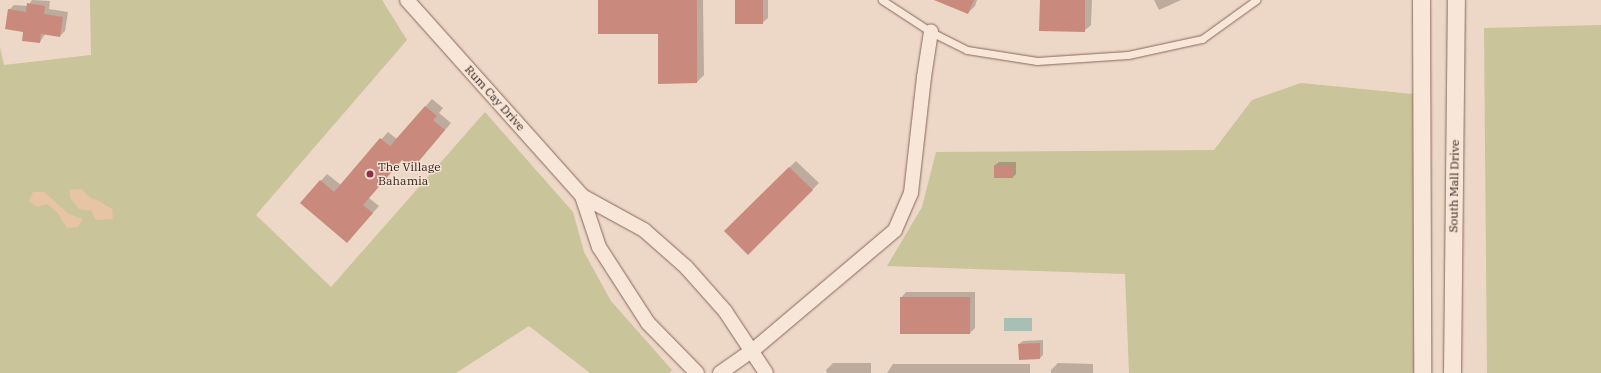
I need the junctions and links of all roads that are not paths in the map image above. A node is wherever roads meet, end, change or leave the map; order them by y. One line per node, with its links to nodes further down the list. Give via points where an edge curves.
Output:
1 (407, 0): 7 (street, Rum Cay Drive)
2 (882, 0): 6 (lane)
3 (1256, 0): 6 (lane, via 1202,39 1128,55 1036,61 967,50)
4 (1421, 0): 12 (street)
5 (1456, 0): 13 (street, South Mall Drive)
6 (931, 32): 8 (street, via 911,193 895,230)
7 (582, 196): 8 (street, Rum Cay Drive, via 644,230 686,267 725,311); 9 (street, Rum Cay Drive, via 599,247 644,317)
8 (752, 350): 10 (street); 11 (street, Rum Cay Drive)
9 (697, 373)
10 (720, 373)
11 (766, 373)
12 (1422, 373)
13 (1452, 373)

